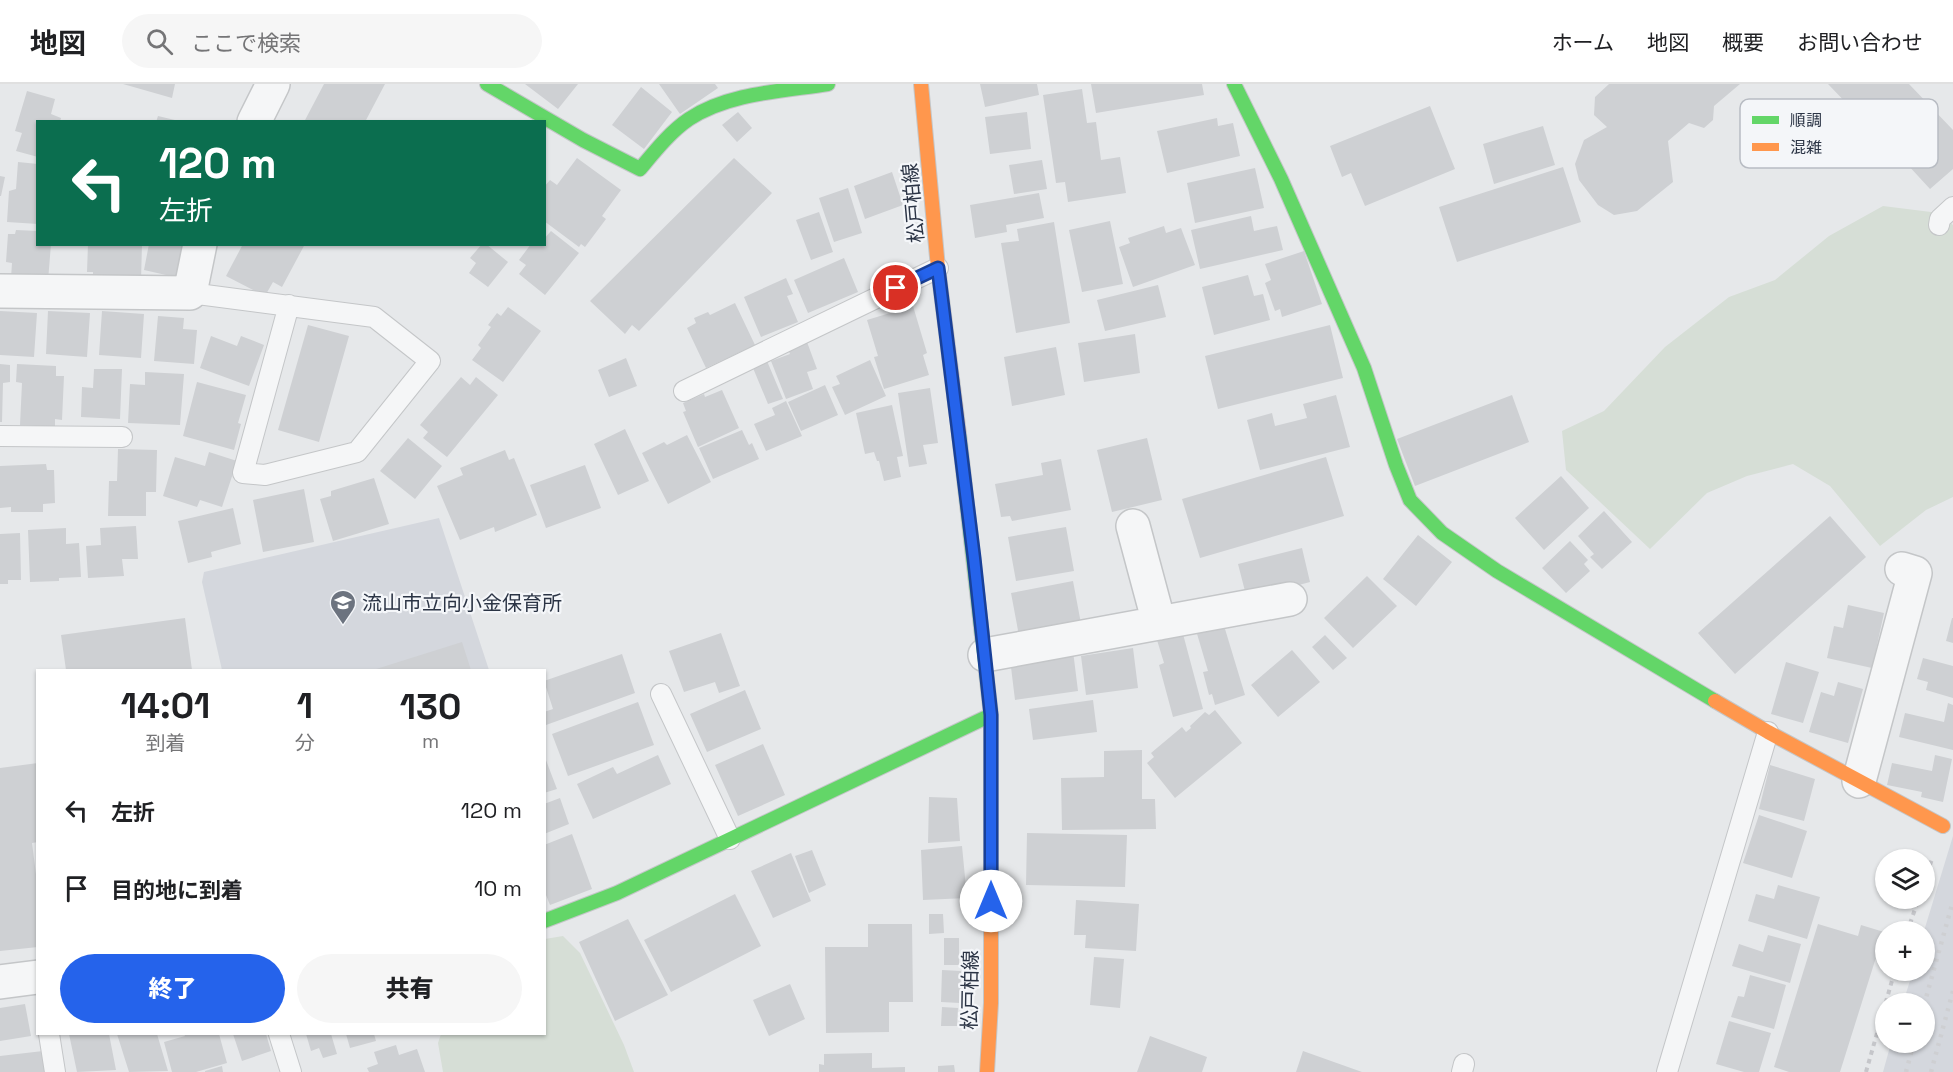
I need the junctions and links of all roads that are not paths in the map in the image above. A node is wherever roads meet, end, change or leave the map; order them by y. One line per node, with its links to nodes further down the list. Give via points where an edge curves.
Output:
1 (273, 84): 6 (street)
2 (487, 84): 3 (street, via 640,169 664,140 690,118 717,104)
3 (828, 84)
4 (921, 84): 10 (street, 松戸柏線)
5 (1234, 84): 24 (street, via 1281,179 1364,368 1410,500 1442,533 1497,571)
6 (255, 120)
7 (1953, 207): 8 (lane)
8 (1939, 225)
9 (200, 246): 12 (street)
10 (938, 268): 14 (lane); 21 (street, 松戸柏線)
11 (0, 291): 12 (street)
12 (190, 293): 13 (lane)
13 (290, 305): 13 (lane, via 374,317 430,361 357,452 265,475 243,473)
14 (684, 391)
15 (0, 436): 16 (lane)
16 (122, 437)
17 (1133, 526): 20 (street)
18 (1902, 569): 25 (street, via 1915,573)
19 (1290, 599): 20 (street)
20 (1159, 623): 21 (street)
21 (985, 655): 23 (street, 松戸柏線)
22 (662, 694): 27 (lane)
23 (991, 715): 27 (street); 35 (street, 松戸柏線, via 991,1003)
24 (1768, 732): 25 (street); 36 (lane)
25 (1859, 781): 26 (street)
26 (1943, 826)
27 (730, 839): 28 (street)
28 (546, 920)
29 (36, 976): 30 (street)
30 (0, 982)
31 (49, 1035): 33 (lane)
32 (279, 1035): 34 (lane)
33 (55, 1072)
34 (291, 1072)
35 (987, 1072)
36 (1666, 1072)

